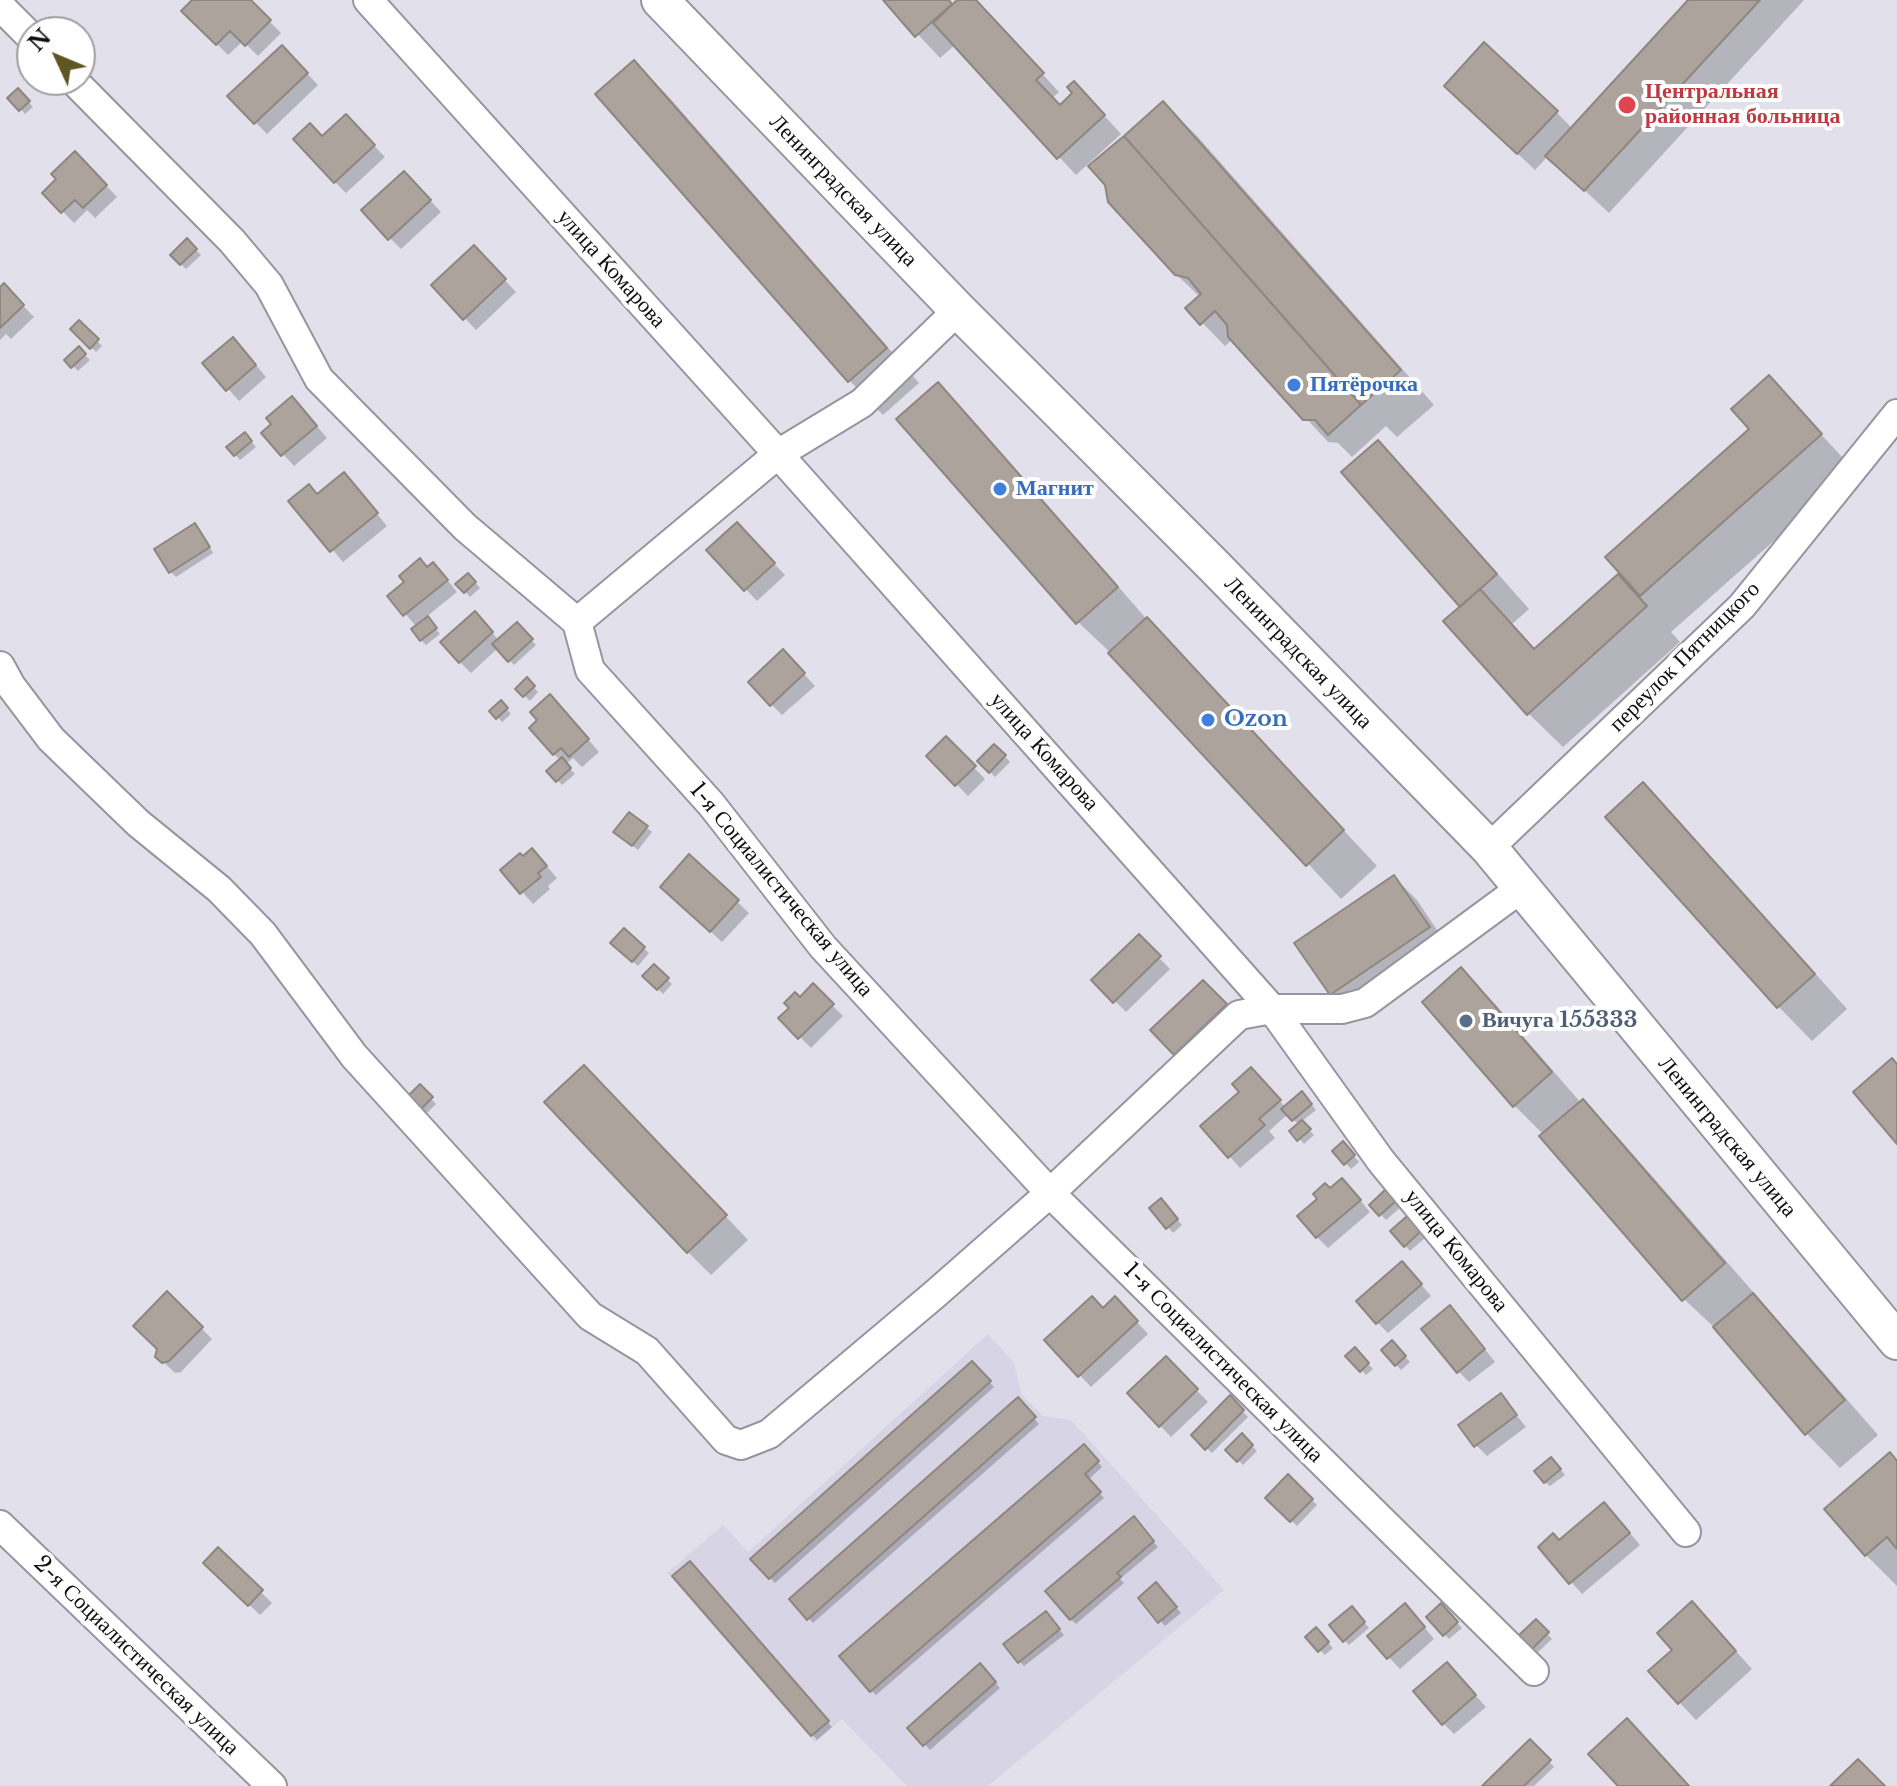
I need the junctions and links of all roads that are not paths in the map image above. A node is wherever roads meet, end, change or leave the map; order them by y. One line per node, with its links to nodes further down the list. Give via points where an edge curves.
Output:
1 (368, 0): 8 (street, улица Комарова)
2 (660, 0): 6 (main road, Ленинградская улица)
3 (0, 6): 4 (street)
4 (16, 22)
5 (89, 96): 9 (street, via 269,285 319,379 465,527)
6 (958, 310): 8 (street, via 862,403); 11 (main road, Ленинградская улица)
7 (1897, 414): 11 (street, переулок Пятницкого, via 1742,606)
8 (778, 454): 9 (street); 13 (street, улица Комарова)
9 (577, 622): 14 (street, 1-я Социалистическая улица, via 590,670 711,804 823,947)
10 (0, 666): 14 (street, via 51,739 263,934 354,1056 590,1316 647,1351 726,1440 741,1445 769,1434)
11 (1489, 848): 12 (main road, Ленинградская улица)
12 (1520, 889): 13 (street, via 1365,1003 1342,1009); 15 (main road, Ленинградская улица)
13 (1272, 1009): 14 (street, via 1239,1015); 17 (street, улица Комарова, via 1381,1161)
14 (1050, 1193): 18 (street, 1-я Социалистическая улица)
15 (1897, 1341)
16 (0, 1525): 19 (street, 2-я Социалистическая улица)
17 (1686, 1532)
18 (1534, 1671)
19 (272, 1786)

